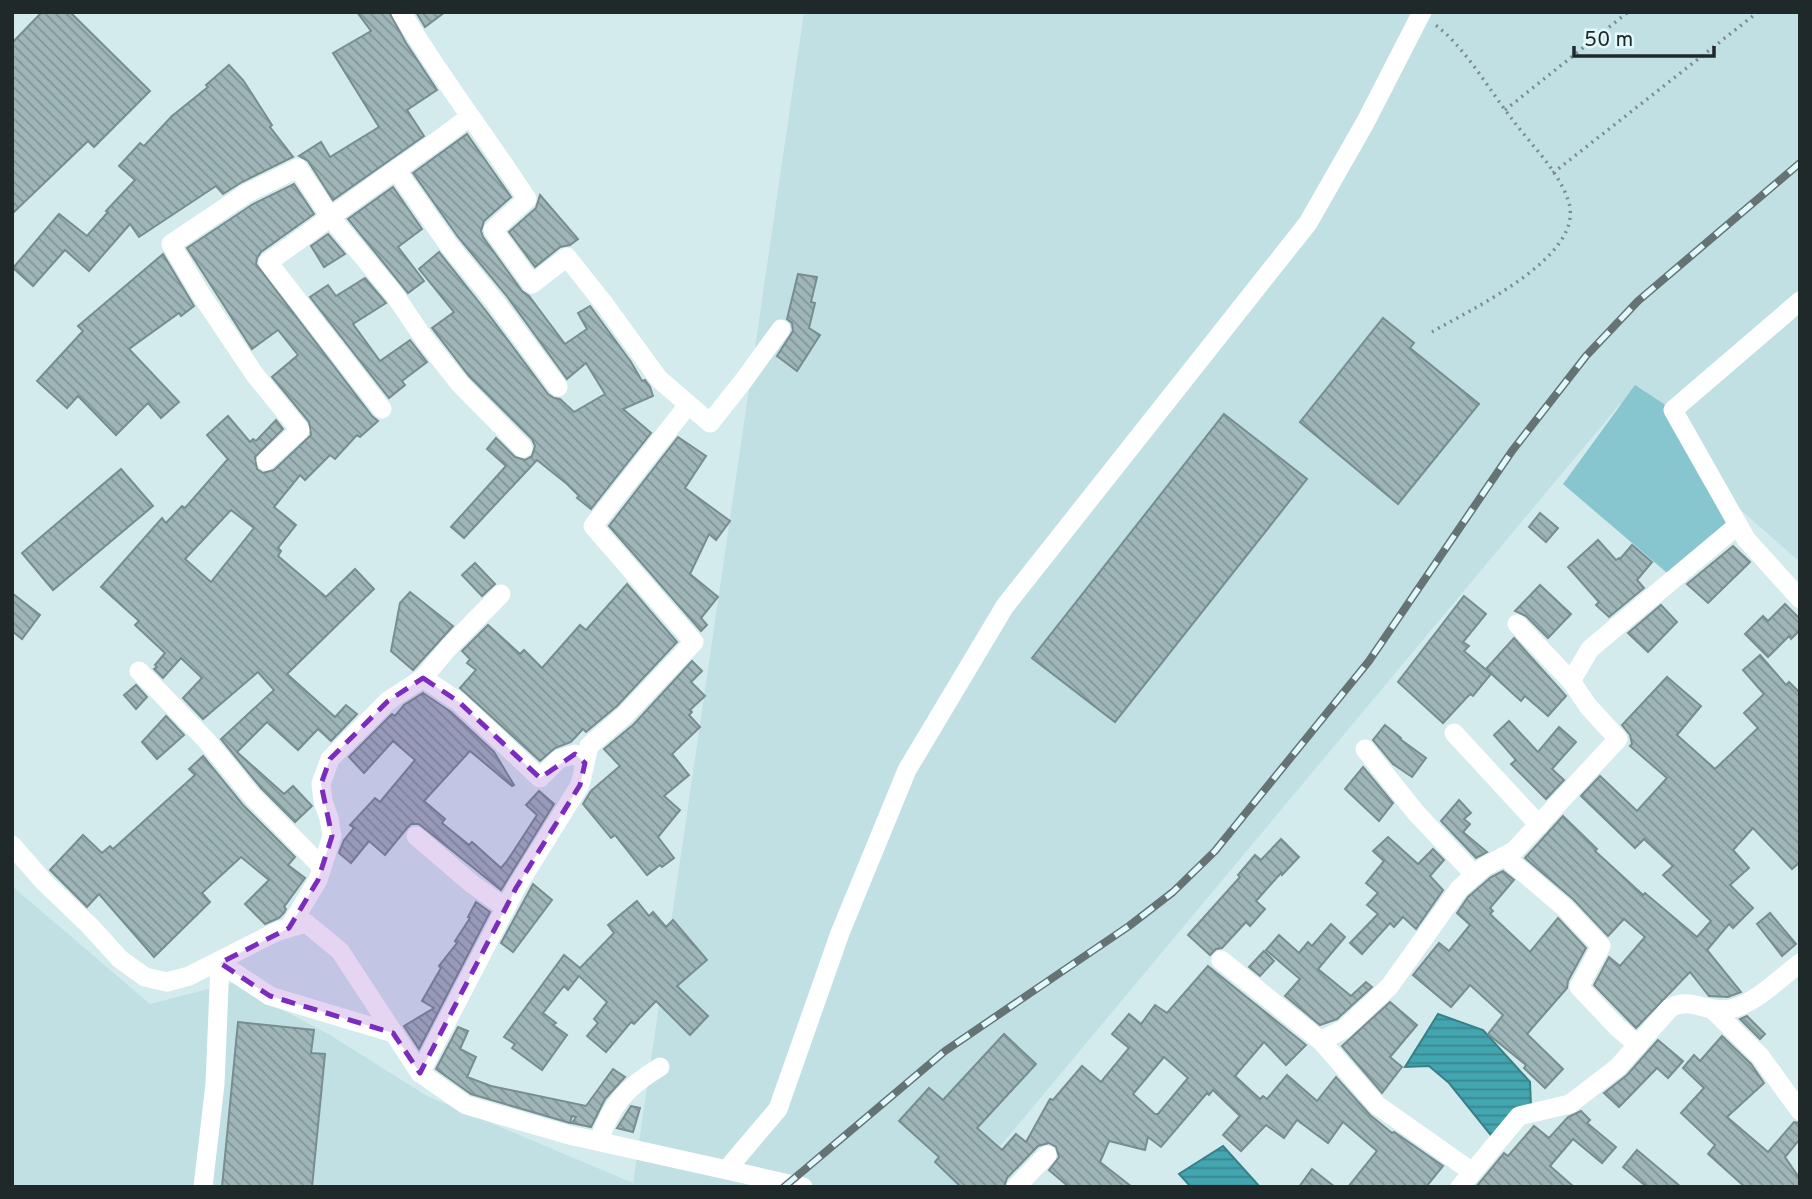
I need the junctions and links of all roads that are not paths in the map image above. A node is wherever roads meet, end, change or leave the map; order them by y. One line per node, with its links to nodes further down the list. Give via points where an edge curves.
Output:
1 (401, 12): 3 (street)
2 (1422, 13): 43 (street, via 1308,223 1005,606 907,770 840,933 778,1109)
3 (470, 116): 4 (street); 9 (street, via 527,199 493,230 517,265 532,284 567,257 659,379)
4 (396, 170): 5 (street); 8 (street)
5 (331, 218): 10 (street, via 268,262); 11 (street, via 460,384); 12 (street, via 298,168 247,193 170,244 255,375 300,429)
6 (1800, 301): 13 (street, via 1673,410)
7 (780, 329): 9 (street, via 710,423)
8 (558, 387)
9 (688, 405): 22 (street, via 593,526 694,642 589,746)
10 (382, 408)
11 (523, 447)
12 (265, 461)
13 (1738, 525): 15 (street, via 1746,540); 19 (street, via 1590,649)
14 (501, 594): 18 (street)
15 (1800, 599)
16 (1517, 624): 19 (street)
17 (139, 671): 27 (street)
18 (423, 678): 22 (street, via 458,702 540,778 559,759 575,754); 27 (street, via 388,701 330,759 321,784 332,836)
19 (1571, 681): 23 (street, via 1618,740)
20 (1454, 733): 23 (street)
21 (1366, 749): 28 (street, via 1417,814)
22 (585, 763): 29 (street, via 580,785)
23 (1539, 825): 26 (street)
24 (416, 835): 29 (street)
25 (12, 845): 32 (street, via 120,959 145,978 167,982)
26 (1504, 856): 28 (street); 37 (street, via 1601,946 1579,987)
27 (322, 867): 30 (street)
28 (1474, 874): 36 (street, via 1389,987 1344,1029)
29 (506, 908): 39 (street)
30 (289, 928): 32 (street); 35 (street, via 306,923 340,951)
31 (1221, 960): 36 (street)
32 (220, 962): 35 (street, via 270,996); 45 (street, via 215,1084)
33 (1800, 963): 34 (street, via 1756,996 1732,1009)
34 (1714, 1011): 37 (street, via 1678,1003); 40 (street, via 1760,1056)
35 (393, 1033): 39 (street)
36 (1321, 1041): 44 (street, via 1377,1105)
37 (1638, 1045): 44 (street, via 1618,1067 1570,1104 1519,1116)
38 (660, 1067): 41 (street, via 635,1082 607,1115)
39 (420, 1073): 41 (street, via 466,1105)
40 (1800, 1111)
41 (599, 1141): 43 (street)
42 (1047, 1155): 47 (street)
43 (728, 1168): 46 (street)
44 (1466, 1179)
45 (203, 1187)
46 (803, 1187)
47 (1016, 1187)

